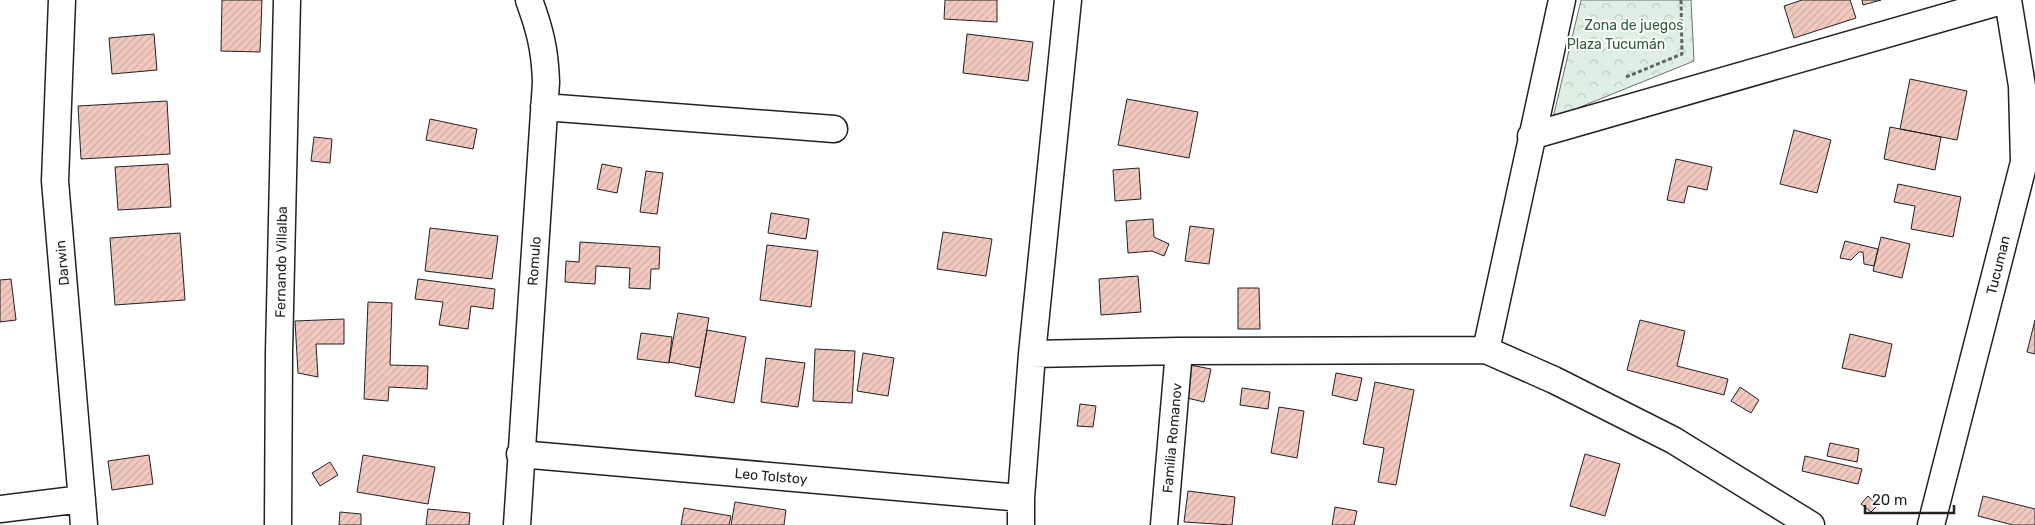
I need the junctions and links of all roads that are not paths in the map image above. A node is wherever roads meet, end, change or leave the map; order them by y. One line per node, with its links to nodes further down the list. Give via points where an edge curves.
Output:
1 (62, 0): 15 (street, Darwin, via 55,182)
2 (288, 0): 18 (street, Fernando Villalba, via 278,353)
3 (529, 0): 7 (street, Romulo, via 542,34 545,53)
4 (1068, 0): 12 (street)
5 (1562, 0): 9 (street)
6 (2007, 0): 9 (street); 23 (street, Tucuman, via 2022,86 2024,162)
7 (544, 107): 8 (street); 13 (street, Romulo)
8 (834, 128)
9 (1531, 136): 10 (street)
10 (1486, 350): 11 (street); 22 (street, via 1673,440)
11 (1179, 351): 12 (street); 21 (street, Familia Romanov)
12 (1032, 354): 14 (street)
13 (520, 454): 14 (street, Leo Tolstoy); 19 (street, Romulo)
14 (1021, 498): 20 (street)
15 (82, 499): 16 (street); 17 (street, Darwin)
16 (0, 509)
17 (84, 525)
18 (278, 525)
19 (517, 525)
20 (1021, 525)
21 (1164, 525)
22 (1811, 525)
23 (1931, 525)

